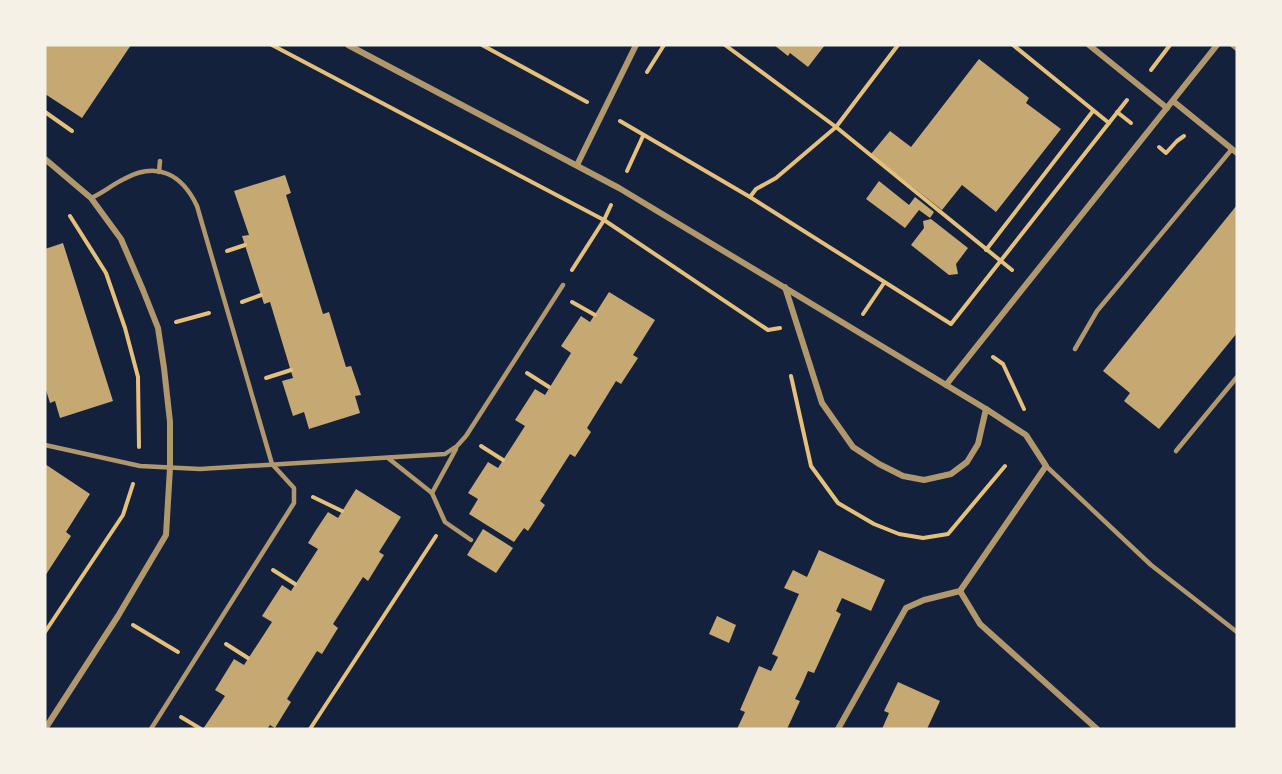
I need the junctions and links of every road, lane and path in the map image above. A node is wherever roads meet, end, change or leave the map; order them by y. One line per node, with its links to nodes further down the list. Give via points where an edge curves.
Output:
1 (272, 45): 35 (path)
2 (348, 45): 29 (street)
3 (482, 45): 18 (path)
4 (636, 45): 18 (street)
5 (725, 45): 21 (path)
6 (898, 45): 21 (path)
7 (1013, 45): 16 (path)
8 (1089, 45): 13 (street)
9 (1170, 45): 13 (path)
10 (1217, 45): 14 (street)
11 (1232, 45): 12 (lane)
12 (1237, 49)
13 (1139, 85): 15 (street); 19 (path)
14 (1173, 101): 15 (street); 26 (street)
15 (1167, 108): 24 (street)
16 (1093, 111): 20 (path); 36 (path)
17 (45, 112): 22 (path)
18 (604, 112): 25 (path); 29 (street)
19 (1118, 112): 20 (path); 24 (path)
20 (1109, 123): 37 (path)
21 (836, 127): 32 (path); 36 (path)
22 (72, 131)
23 (1187, 134): 24 (path, via 1166,153)
24 (1146, 135): 39 (street)
25 (643, 136): 31 (path); 32 (path)
26 (1235, 151): 46 (lane, via 1097,311)
27 (45, 159): 33 (street)
28 (160, 161): 30 (lane)
29 (577, 165): 31 (street)
30 (159, 172): 33 (lane, via 126,177); 51 (lane, via 182,182 197,206)
31 (619, 188): 35 (path); 41 (street)
32 (750, 197): 37 (path, via 951,324)
33 (91, 198): 66 (street, via 121,239 158,328 170,422)
34 (70, 216): 63 (path, via 106,273 125,328 138,377)
35 (604, 220): 38 (path); 44 (path, via 768,330 780,328)
36 (986, 250): 37 (path)
37 (1000, 261): 39 (path)
38 (573, 269)
39 (1029, 282): 45 (street)
40 (563, 285): 47 (lane)
41 (785, 287): 52 (street); 54 (street, via 822,403 853,447 879,464 903,476 924,480 951,474 967,462 978,444)
42 (215, 311): 43 (path)
43 (193, 317)
44 (782, 338)
45 (977, 347): 52 (street); 55 (path, via 1003,364)
46 (1075, 349)
47 (513, 363): 53 (path); 56 (lane)
48 (789, 367): 64 (path, via 811,466 838,502 874,524 923,538 948,534)
49 (291, 370): 51 (path)
50 (1237, 377): 59 (lane)
51 (249, 384): 62 (lane)
52 (946, 385): 54 (street)
53 (549, 387)
54 (986, 409): 65 (street, via 1026,435)
55 (1025, 410)
56 (466, 436): 58 (lane); 61 (path)
57 (45, 445): 63 (lane)
58 (457, 447): 60 (lane, via 445,454); 68 (lane)
59 (1176, 452)
60 (388, 458): 62 (lane); 68 (lane)
61 (503, 460)
62 (272, 464): 66 (lane); 67 (lane)
63 (140, 466): 66 (lane); 76 (path, via 123,515)
64 (1005, 466)
65 (1046, 466): 74 (street); 77 (lane, via 1151,565)
66 (170, 468): 75 (street, via 166,535)
67 (294, 488): 69 (path); 72 (lane, via 294,503)
68 (432, 493): 70 (lane)
69 (342, 511)
70 (445, 522): 71 (lane); 83 (path)
71 (471, 540)
72 (259, 561): 73 (path); 78 (lane)
73 (295, 584)
74 (960, 591): 84 (street, via 906,608); 85 (street, via 981,624)
75 (118, 616): 80 (path); 81 (street)
76 (45, 632)
77 (1237, 632)
78 (211, 635): 79 (path); 80 (lane)
79 (248, 658)
80 (195, 661): 82 (lane)
81 (45, 729)
82 (151, 729)
83 (310, 729)
84 (838, 729)
85 (1097, 729)

